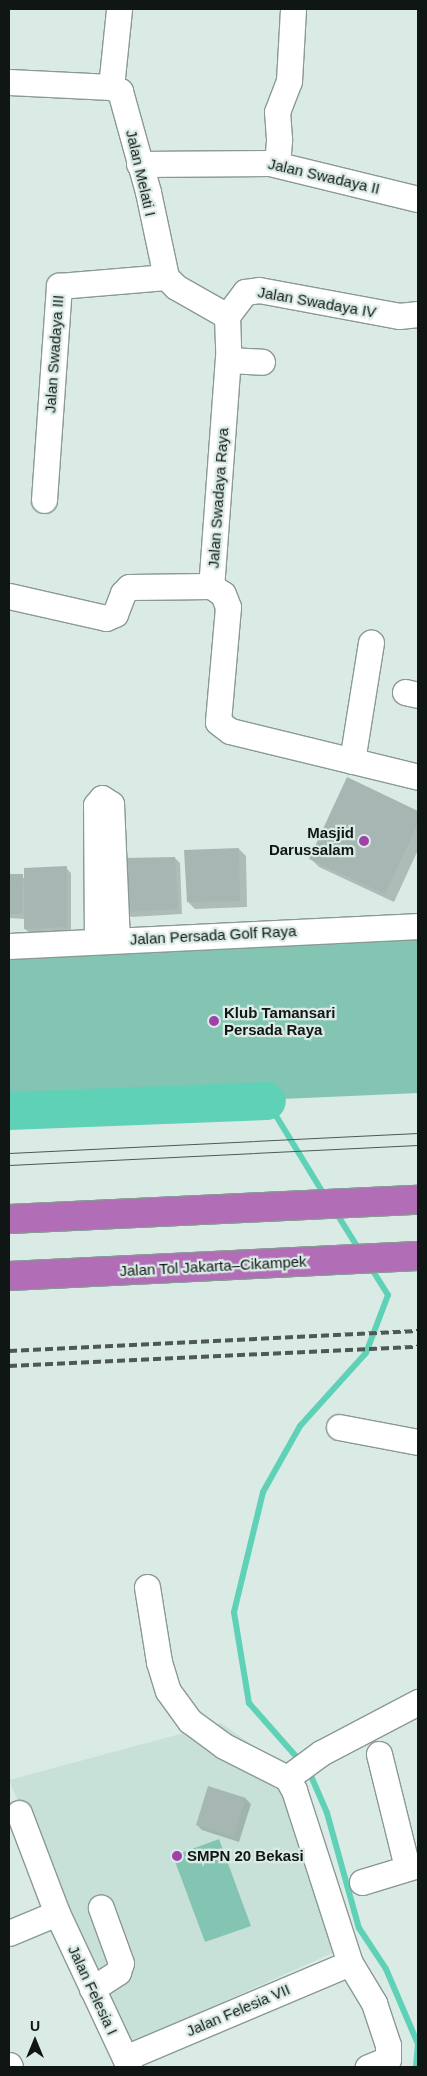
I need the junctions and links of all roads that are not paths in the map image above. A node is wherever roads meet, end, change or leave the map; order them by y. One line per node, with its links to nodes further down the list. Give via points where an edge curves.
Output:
1 (119, 9): 4 (street)
2 (293, 9): 6 (street, via 289,81 277,112 280,139)
3 (9, 82): 4 (street)
4 (111, 87): 5 (street, Jalan Melati I, via 123,96)
5 (139, 164): 6 (street, Jalan Swadaya II, via 251,160); 8 (street, Jalan Melati I)
6 (277, 164): 7 (street, Jalan Swadaya II)
7 (418, 199)
8 (166, 277): 10 (street); 12 (street, Jalan Swadaya III, via 59,286)
9 (418, 314): 10 (street, Jalan Swadaya IV, via 399,316 259,290 245,292)
10 (228, 344): 11 (street); 13 (street, Jalan Swadaya Raya)
11 (262, 362)
12 (44, 500)
13 (211, 586): 14 (street, via 129,587 123,593 115,614 106,618); 16 (street, Jalan Swadaya Raya, via 223,594 228,607 220,726)
14 (9, 596)
15 (371, 643): 16 (street)
16 (352, 761): 17 (street, Jalan Swadaya Raya)
17 (418, 777)
18 (418, 926): 19 (street, Jalan Persada Golf Raya)
19 (9, 946)
20 (418, 1200): 21 (highway)
21 (9, 1218)
22 (418, 1256): 23 (highway, Jalan Tol Jakarta–Cikampek)
23 (9, 1276)
24 (339, 1427): 25 (street)
25 (418, 1442)
26 (147, 1587): 29 (street, via 159,1662 168,1691 197,1726 224,1746)
27 (418, 1702): 29 (street, via 321,1753)
28 (379, 1754): 31 (street)
29 (293, 1774): 36 (street, via 294,1790)
30 (19, 1813): 34 (street, Jalan Felesia I)
31 (412, 1866): 32 (street)
32 (362, 1882)
33 (101, 1908): 37 (street, via 121,1962 118,1972)
34 (57, 1913): 35 (street); 37 (street, Jalan Felesia I)
35 (9, 1933)
36 (350, 1963): 38 (street, Jalan Felesia VII); 39 (street, via 374,2003 389,2050 388,2059)
37 (92, 1989): 38 (street, Jalan Felesia I)
38 (127, 2063)
39 (368, 2067)

